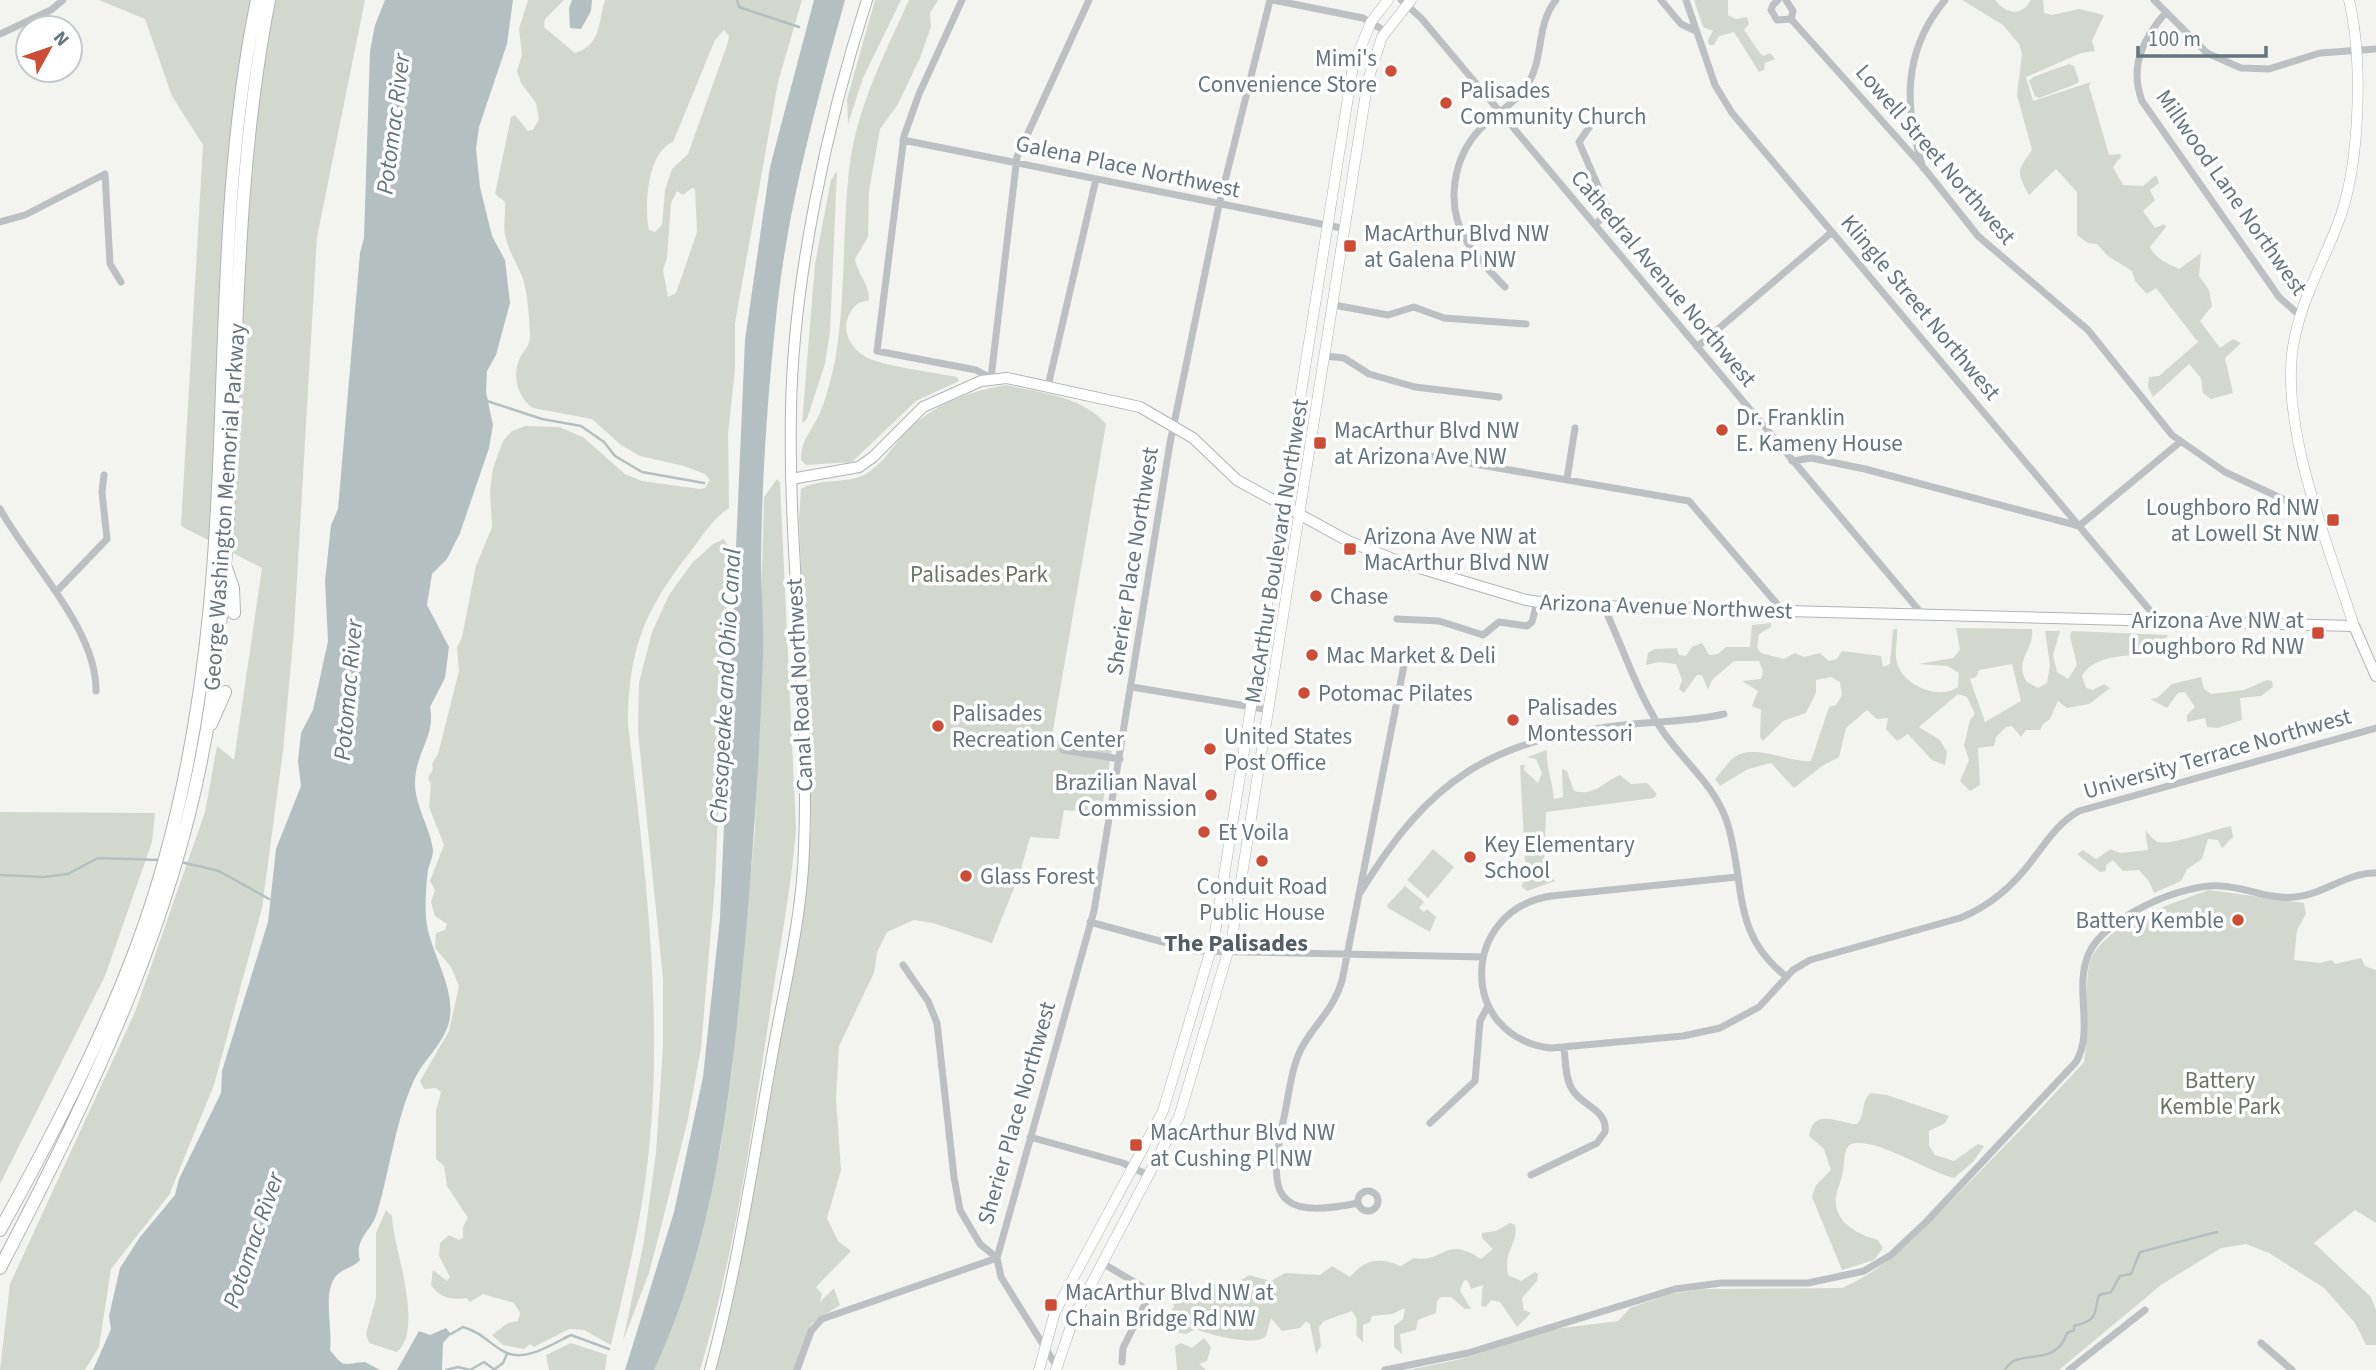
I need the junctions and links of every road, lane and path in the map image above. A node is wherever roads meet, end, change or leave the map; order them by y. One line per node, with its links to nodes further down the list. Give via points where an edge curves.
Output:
1 (63, 0): 23 (street)
2 (257, 0): 84 (highway, George Washington Memorial Parkway, via 235,149 210,606)
3 (269, 0): 61 (highway, George Washington Memorial Parkway, via 244,175)
4 (867, 0): 54 (main road, Canal Road Northwest, via 834,118 803,282 792,373)
5 (962, 0): 28 (street)
6 (1089, 0): 29 (street)
7 (1272, 0): 20 (street); 32 (street, Sherier Place Northwest)
8 (1388, 0): 20 (main road, MacArthur Boulevard Northwest)
9 (1556, 0): 26 (street, via 1541,28 1532,76)
10 (1661, 0): 22 (street, via 1681,24)
11 (1686, 0): 22 (street, Klingle Street Northwest)
12 (1778, 0): 19 (street, Lowell Street Northwest, via 1773,14 1777,20)
13 (1786, 0): 19 (street, via 1793,11)
14 (1945, 0): 30 (street, via 1921,41 1910,83 1911,128)
15 (2154, 0): 18 (street)
16 (2349, 0): 24 (main road)
17 (1406, 2): 21 (main road, MacArthur Boulevard Northwest); 26 (street, Cathedral Avenue Northwest)
18 (2166, 12): 24 (street, via 2207,53 2241,68 2269,69 2316,54); 41 (street, Millwood Lane Northwest, via 2139,53 2136,79 2142,101 2278,298)
19 (1790, 19): 30 (street, Lowell Street Northwest)
20 (1371, 22): 21 (street); 35 (main road, MacArthur Boulevard Northwest, via 1353,66)
21 (1385, 31): 36 (main road, MacArthur Boulevard Northwest, via 1368,80)
22 (1696, 31): 37 (street, Klingle Street Northwest, via 1726,105)
23 (0, 34)
24 (2357, 50): 25 (street); 41 (main road, via 2346,198)
25 (2376, 50)
26 (1500, 112): 34 (street, Cathedral Avenue Northwest); 39 (street, via 1464,152 1454,201 1468,244)
27 (1590, 126): 34 (street, via 1578,142 1606,205 1606,214)
28 (903, 140): 29 (street, Galena Place Northwest); 45 (street, Arizona Avenue Northwest, via 877,351 976,370)
29 (1016, 163): 31 (street, Galena Place Northwest); 45 (street)
30 (1924, 168): 50 (street, Lowell Street Northwest, via 1978,236 2088,330 2152,414)
31 (1096, 179): 32 (street, Galena Place Northwest); 46 (street)
32 (1219, 205): 35 (street, Galena Place Northwest); 48 (street, Sherier Place Northwest)
33 (0, 222): 38 (street, via 25,215 105,174 110,264)
34 (1595, 225): 43 (street, Cathedral Avenue Northwest)
35 (1328, 226): 36 (street, Galena Place Northwest); 56 (main road, MacArthur Boulevard Northwest)
36 (1346, 229): 40 (main road, MacArthur Boulevard Northwest)
37 (1832, 232): 43 (street); 60 (street, Klingle Street Northwest)
38 (121, 282)
39 (1505, 287)
40 (1334, 305): 42 (street, via 1388,315 1414,307 1444,318); 44 (main road, MacArthur Boulevard Northwest)
41 (2299, 315): 57 (main road, via 2291,398)
42 (1526, 324)
43 (1697, 347): 52 (street, Cathedral Avenue Northwest)
44 (1325, 356): 47 (street, via 1415,387); 59 (main road, MacArthur Boulevard Northwest)
45 (991, 378): 46 (main road, Arizona Avenue Northwest); 54 (main road, via 923,407 864,465)
46 (1048, 386): 48 (main road, Arizona Avenue Northwest, via 1132,404)
47 (1499, 397)
48 (1174, 424): 56 (main road, Arizona Avenue Northwest, via 1228,474); 73 (street, Sherier Place Northwest)
49 (1575, 428): 55 (street)
50 (2180, 442): 57 (street, Lowell Street Northwest, via 2225,472 2302,508); 60 (street)
51 (1417, 454): 55 (street)
52 (1792, 461): 60 (street, via 1814,458 1866,469); 67 (street, Cathedral Avenue Northwest)
53 (104, 475): 62 (street, via 107,539)
54 (791, 479): 113 (main road, Canal Road Northwest, via 805,804 803,874 730,1291)
55 (1567, 479): 65 (street, via 1689,501)
56 (1281, 505): 59 (main road, Arizona Avenue Northwest); 76 (main road, MacArthur Boulevard Northwest)
57 (2317, 507): 70 (main road)
58 (0, 509): 62 (street)
59 (1300, 515): 63 (main road, Arizona Avenue Northwest, via 1389,558); 77 (main road, MacArthur Boulevard Northwest)
60 (2079, 526): 69 (street, Klingle Street Northwest)
61 (224, 562): 66 (highway, via 233,588); 81 (highway, George Washington Memorial Parkway)
62 (56, 592): 74 (street, via 74,617 94,669)
63 (1537, 602): 64 (main road, Arizona Avenue Northwest); 68 (street, via 1527,626 1499,622 1483,635 1439,621)
64 (1603, 605): 65 (main road, Arizona Avenue Northwest); 79 (street)
65 (1783, 611): 67 (main road, Arizona Avenue Northwest)
66 (234, 612)
67 (1922, 614): 69 (main road, Arizona Avenue Northwest)
68 (1397, 619)
69 (2158, 621): 70 (main road, Arizona Avenue Northwest)
70 (2354, 626): 72 (main road)
71 (1406, 655): 87 (street)
72 (2376, 676)
73 (1132, 687): 76 (street); 83 (street, Sherier Place Northwest)
74 (96, 691)
75 (225, 692): 81 (highway)
76 (1253, 707): 77 (street); 91 (main road, MacArthur Boulevard Northwest)
77 (1270, 710): 90 (main road, MacArthur Boulevard Northwest)
78 (1724, 714): 79 (street)
79 (1657, 723): 86 (street, via 1717,800 1732,841); 87 (street, via 1547,736 1479,764 1412,818)
80 (2376, 729): 95 (street, University Terrace Northwest, via 2079,811 2052,832 2012,884 1982,908 1910,933 1813,958)
81 (205, 733): 84 (highway, George Washington Memorial Parkway)
82 (1063, 750): 83 (street)
83 (1120, 759): 88 (street, Sherier Place Northwest)
84 (189, 788): 89 (highway, George Washington Memorial Parkway)
85 (2376, 873): 116 (street, via 2294,897 2227,886 2199,887 2109,927 2095,942 2083,969 2084,1039 2076,1062 1927,1221 1873,1266 1817,1282 1721,1283 1675,1289 1468,1353)
86 (1737, 877): 93 (street, via 1539,898 1502,920); 95 (street, via 1756,944 1770,964)
87 (1357, 897): 92 (street)
88 (1090, 922): 91 (street); 99 (street, Sherier Place Northwest)
89 (142, 948): 104 (highway, George Washington Memorial Parkway); 107 (highway, George Washington Memorial Parkway, via 81,1112)
90 (1228, 951): 91 (street); 92 (street); 101 (main road, MacArthur Boulevard Northwest, via 1186,1099)
91 (1210, 952): 100 (main road, MacArthur Boulevard Northwest, via 1166,1102)
92 (1347, 953): 93 (street); 103 (street, via 1334,1004 1296,1060 1274,1172 1280,1191 1302,1208)
93 (1483, 957): 96 (street, via 1481,979)
94 (903, 965): 105 (street, via 937,1023 960,1210 980,1244)
95 (1787, 976): 97 (street, University Terrace Northwest, via 1759,1007 1720,1028)
96 (1488, 1006): 97 (street, University Terrace Northwest, via 1502,1025 1522,1040); 98 (street, via 1480,1021 1475,1081)
97 (1564, 1049): 102 (street, via 1570,1086 1602,1116 1605,1132 1597,1143)
98 (1430, 1123)
99 (1030, 1137): 100 (street); 105 (street, Sherier Place Northwest)
100 (1134, 1168): 101 (street); 110 (main road, MacArthur Boulevard Northwest, via 1055,1312)
101 (1150, 1175): 106 (main road, MacArthur Boulevard Northwest)
102 (1531, 1175)
103 (1358, 1203)
104 (0, 1230)
105 (997, 1258): 110 (street, via 1000,1277); 114 (street, Sherier Place Northwest, via 822,1319 811,1331)
106 (1104, 1264): 111 (street, via 1151,1292 1124,1348); 112 (main road, MacArthur Boulevard Northwest, via 1074,1317)
107 (0, 1268)
108 (2145, 1310): 117 (street)
109 (2261, 1343): 118 (street)
110 (1044, 1345): 112 (street); 115 (main road, MacArthur Boulevard Northwest)
111 (1122, 1362)
112 (1057, 1369)
113 (710, 1370)
114 (797, 1370)
115 (1039, 1370)
116 (1385, 1370)
117 (2068, 1370)
118 (2292, 1370)

